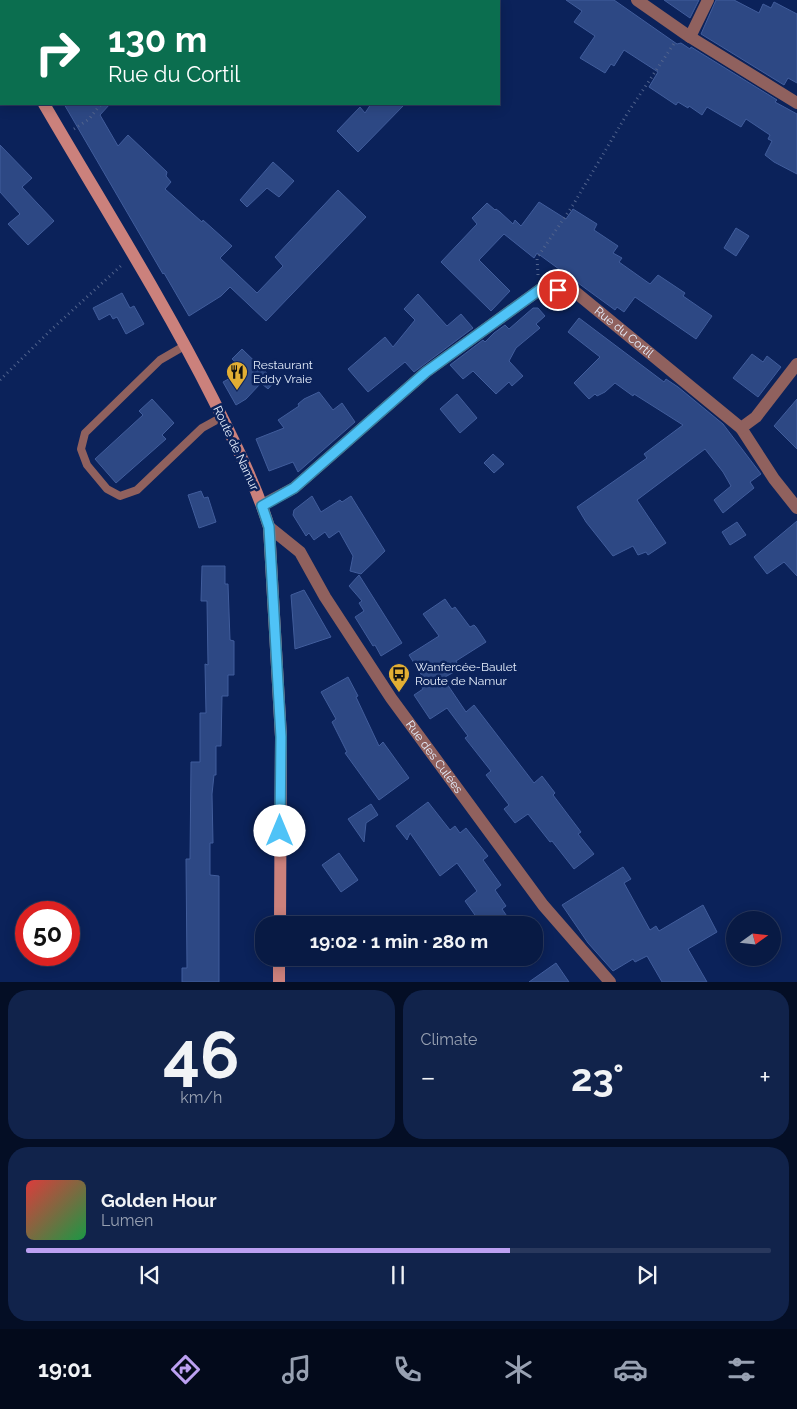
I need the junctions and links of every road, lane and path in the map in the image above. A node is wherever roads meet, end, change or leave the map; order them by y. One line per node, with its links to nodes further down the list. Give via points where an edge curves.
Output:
1 (637, 0): 3 (street)
2 (708, 0): 3 (street)
3 (690, 37): 4 (street); 9 (path, via 677,40 537,258)
4 (797, 103)
5 (45, 105): 7 (main road, Route de Namur)
6 (100, 105): 7 (path, via 89,118)
7 (63, 137): 8 (main road, Route de Namur)
8 (132, 255): 10 (main road, Route de Namur); 12 (path)
9 (540, 290): 14 (street, Rue du Cortil, via 574,291); 15 (street, via 426,372 294,488)
10 (186, 345): 13 (main road, Route de Namur); 13 (lane, via 160,360 85,433 81,449 87,465 107,489 120,496 137,490 202,428)
11 (797, 364): 14 (street, via 756,417)
12 (0, 380)
13 (222, 418): 15 (main road, Route de Namur)
14 (741, 428): 16 (street, Rue du Cortil)
15 (262, 506): 17 (main road, Route de Namur)
16 (797, 508)
17 (269, 527): 18 (main road, Route de Namur, via 281,737); 21 (street, Rue des Culées, via 300,552 325,597 391,698 543,905)
18 (280, 916)
19 (279, 966): 20 (main road)
20 (279, 982)
21 (610, 982)

